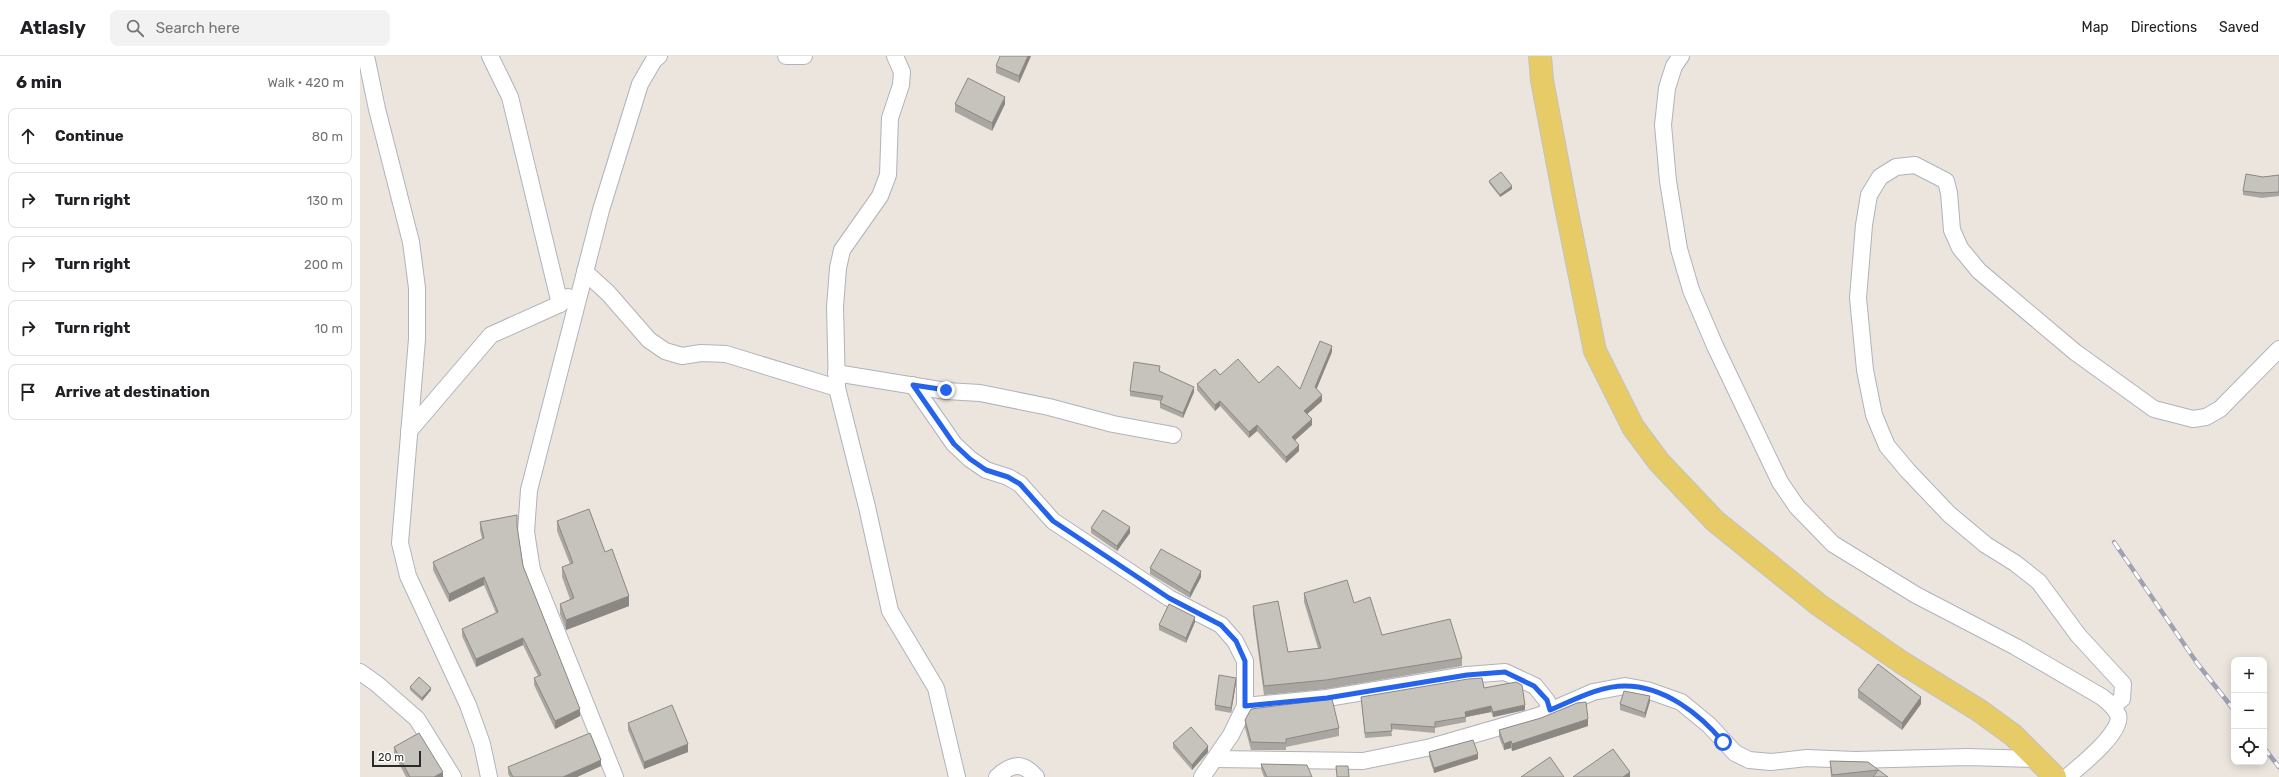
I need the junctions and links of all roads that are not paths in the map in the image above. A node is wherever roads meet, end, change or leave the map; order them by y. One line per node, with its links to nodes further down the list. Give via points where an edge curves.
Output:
1 (366, 56): 14 (street, via 411,242 418,288 417,339)
2 (490, 56): 10 (street, via 510,98)
3 (786, 56): 4 (street)
4 (804, 56)
5 (895, 56): 12 (street, via 902,72 901,85 890,118 888,175 880,196 842,250 838,268 835,308)
6 (1540, 56): 21 (main road, via 1565,202 1595,351 1632,427 1658,462 1715,521 1819,605 2013,735)
7 (1681, 56): 18 (street, via 1674,66 1667,88 1663,125 1668,181 1680,249 1694,297 1780,482 1797,507 1838,548 1916,595 2016,647 2102,696)
8 (655, 57): 9 (street, via 640,84)
9 (583, 280): 10 (street); 12 (street, via 608,293 649,340 665,350 682,356 701,353 726,354); 24 (street, via 529,490 526,532 532,570)
10 (560, 304): 14 (street, via 491,335)
11 (2279, 349): 18 (street, via 2220,409 2206,417 2193,419 2154,409 2075,352 1979,271 1960,248 1952,230 1946,181 1915,165 1896,167 1880,177 1869,195 1858,298 1865,370 1874,415 1887,446 1949,514 1986,545 2039,582 2078,635 2123,684 2122,700)
12 (837, 380): 13 (street); 25 (street, via 890,611 936,688)
13 (913, 385): 15 (street, via 980,393 1049,407 1113,424); 17 (street, via 954,444 970,459 986,470 1020,484 1053,521 1169,598 1221,625 1236,641 1245,661)
14 (409, 430): 23 (street, via 400,543 408,576 468,705 482,744)
15 (1173, 435)
16 (360, 672): 22 (street, via 417,719)
17 (1245, 706): 19 (street, via 1327,698 1467,675 1505,672 1534,686 1547,700); 20 (street)
18 (2113, 706): 29 (street, via 2119,716 2118,725 2093,756)
19 (1550, 710): 20 (street, via 1538,716 1431,746 1363,761); 21 (street, via 1594,692 1625,686 1647,690 1680,702 1709,725 1734,753 1749,760 1771,762 1807,758 1855,760 1966,757)
20 (1216, 758): 28 (street)
21 (2046, 770)
22 (453, 777)
23 (489, 777)
24 (615, 777)
25 (957, 777)
26 (997, 777): 27 (street, via 1008,767 1018,766 1031,771)
27 (1036, 777)
28 (1202, 777)
29 (2067, 777)

